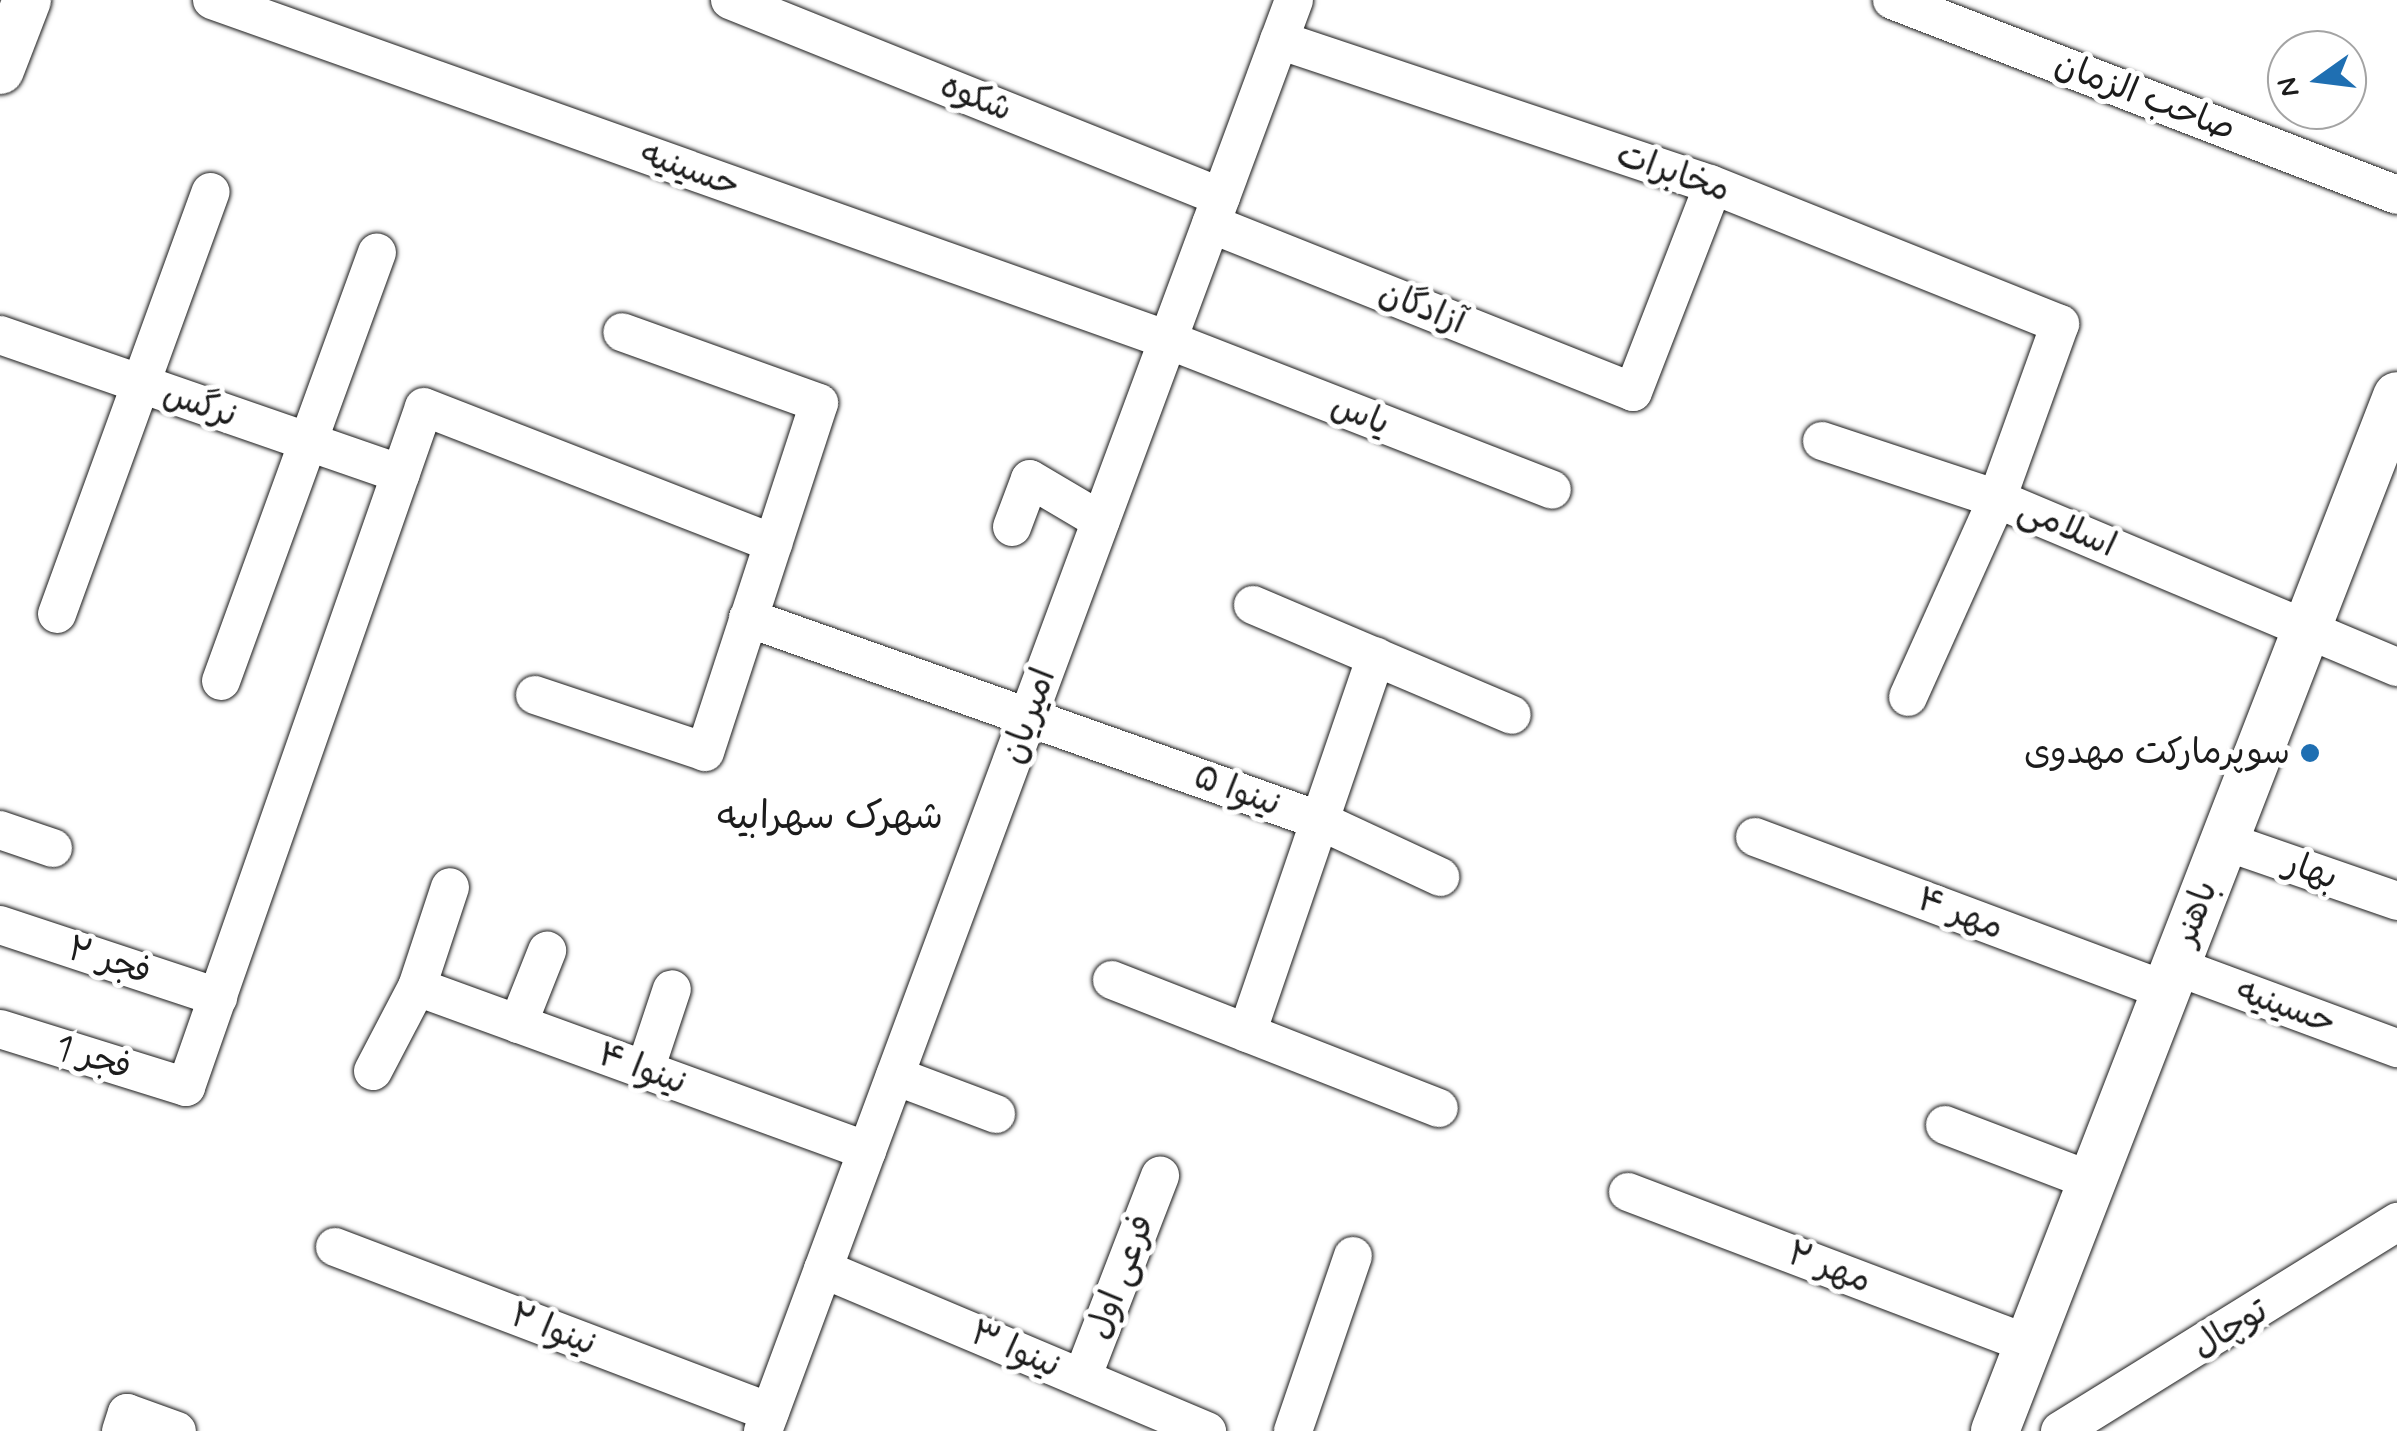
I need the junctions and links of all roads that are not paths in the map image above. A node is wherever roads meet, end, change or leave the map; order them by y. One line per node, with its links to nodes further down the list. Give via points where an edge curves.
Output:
1 (27, 0): 6 (street)
2 (212, 0): 14 (street, حسینیه)
3 (730, 0): 10 (street, شکوه)
4 (1892, 0): 9 (street, صاحب الزمان)
5 (1281, 13): 7 (street, مخابرات); 10 (street, امیریان)
6 (2, 58)
7 (1713, 186): 10 (street, آزادگان, via 1633,392); 22 (street, مخابرات, via 2060,324)
8 (211, 192): 15 (street)
9 (2397, 195)
10 (1216, 210): 14 (street, امیریان)
11 (376, 253): 17 (street)
12 (622, 332): 25 (street, via 819,403)
13 (0, 335): 15 (street, نرگس)
14 (1168, 340): 21 (street, یاس); 23 (street, امیریان)
15 (141, 384): 17 (street, نرگس); 27 (street)
16 (2397, 396): 19 (street, باهنر)
17 (308, 441): 20 (street, نرگس); 32 (street)
18 (1822, 441): 22 (street, اسلامی)
19 (2388, 447): 29 (street, باهنر)
20 (401, 474): 25 (street, via 424,407); 51 (street)
21 (1552, 490)
22 (1996, 499): 29 (street, اسلامی); 34 (street)
23 (1100, 521): 24 (street, via 1030,480); 35 (street, امیریان)
24 (1012, 526)
25 (773, 542): 28 (street)
26 (1253, 605): 30 (street)
27 (57, 614)
28 (748, 618): 33 (street, via 704,752); 35 (street)
29 (2307, 629): 31 (street, اسلامی); 40 (street, باهنر)
30 (1376, 657): 36 (street); 37 (street)
31 (2397, 667)
32 (222, 680)
33 (535, 696)
34 (1908, 698)
35 (1029, 715): 37 (street, نینوا ۵); 58 (street, امیریان)
36 (1512, 715)
37 (1318, 820): 42 (street, نینوا ۵); 54 (street)
38 (0, 830): 41 (street)
39 (1755, 836): 47 (street, مهر ۴)
40 (2224, 840): 44 (street, بهار); 47 (street, باهنر)
41 (53, 848)
42 (1440, 877)
43 (450, 887): 49 (street)
44 (2397, 901)
45 (0, 925): 51 (street, فجر ۲)
46 (548, 951): 52 (street)
47 (2170, 979): 55 (street, حسینیه); 64 (street, باهنر)
48 (1112, 980): 54 (street)
49 (416, 987): 52 (street, نینوا ۴); 57 (street)
50 (672, 989): 56 (street)
51 (218, 997): 53 (street, فجر 1, via 186,1087)
52 (518, 1024): 56 (street, نینوا ۴)
53 (0, 1029)
54 (1247, 1033): 59 (street)
55 (2397, 1048)
56 (645, 1070): 62 (street, نینوا ۴)
57 (373, 1071)
58 (895, 1076): 60 (street); 62 (street, امیریان)
59 (1439, 1108)
60 (996, 1114)
61 (1945, 1125): 64 (street)
62 (867, 1151): 69 (street, امیریان)
63 (1160, 1176): 71 (street, فرعی اول)
64 (2092, 1181): 70 (street, باهنر)
65 (1628, 1192): 70 (street, مهر ۲)
66 (2397, 1222): 78 (street, توچال)
67 (335, 1247): 72 (street, نینوا ۲)
68 (1354, 1256): 76 (street)
69 (824, 1268): 71 (street, نینوا ۳); 72 (street, امیریان)
70 (2029, 1344): 77 (street, باهنر)
71 (1082, 1378): 75 (street, نینوا ۳)
72 (767, 1421)
73 (124, 1422): 74 (street)
74 (177, 1431)
75 (1206, 1431)
76 (1292, 1431)
77 (1995, 1431)
78 (2060, 1431)

